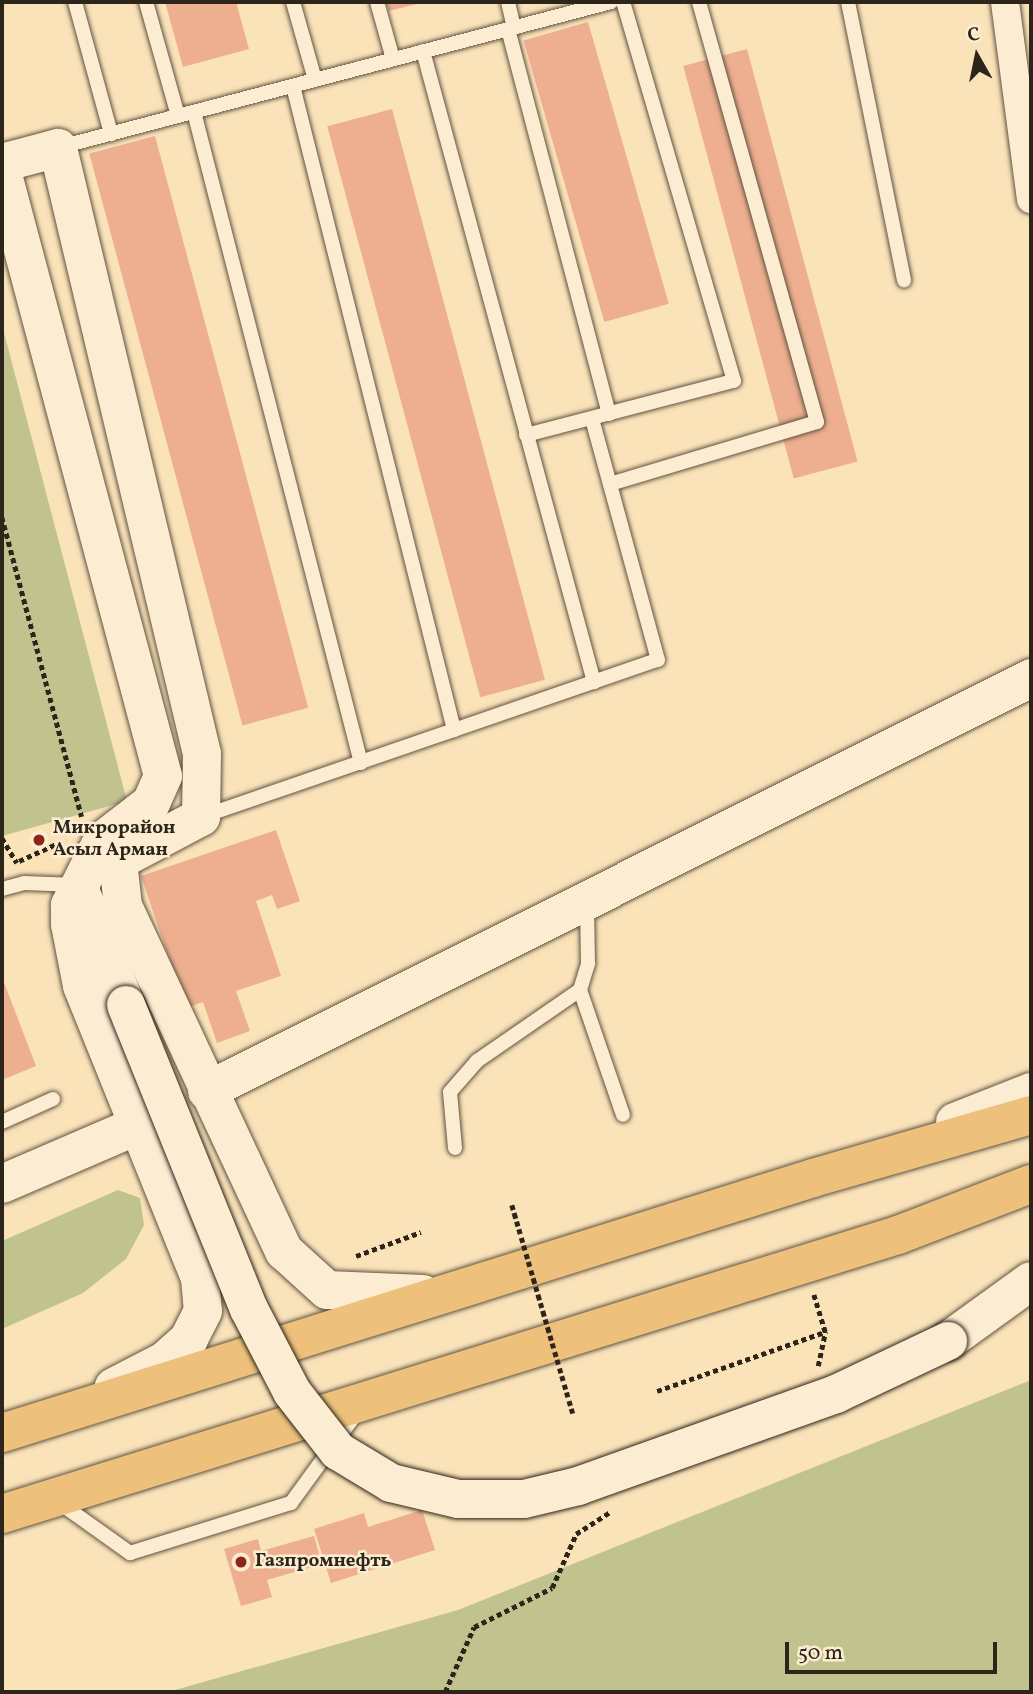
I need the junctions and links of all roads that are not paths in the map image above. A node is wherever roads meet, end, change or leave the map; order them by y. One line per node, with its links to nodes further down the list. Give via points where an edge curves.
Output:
1 (75, 2): 19 (lane)
2 (146, 2): 18 (lane)
3 (293, 2): 15 (lane)
4 (377, 2): 14 (lane)
5 (508, 2): 12 (lane)
6 (611, 2): 11 (lane)
7 (623, 2): 25 (lane, via 734,382)
8 (699, 2): 28 (lane, via 817,422)
9 (848, 2): 24 (lane)
10 (1004, 2): 23 (street)
11 (592, 4): 12 (lane)
12 (511, 28): 13 (lane); 25 (lane)
13 (423, 51): 14 (lane); 27 (lane)
14 (393, 60): 15 (lane)
15 (315, 80): 16 (lane)
16 (293, 86): 17 (lane); 31 (lane)
17 (194, 112): 18 (lane); 32 (lane)
18 (178, 116): 19 (lane)
19 (111, 134): 20 (lane)
20 (58, 148): 21 (street); 33 (street, via 202,754)
21 (2, 163)
22 (2, 171): 34 (street, via 162,767 161,788 151,803 102,841)
23 (1031, 199)
24 (904, 280)
25 (609, 414): 26 (lane)
26 (592, 419): 27 (lane); 28 (lane)
27 (526, 435): 30 (lane)
28 (610, 484): 30 (lane, via 658,660)
29 (1031, 678): 36 (street)
30 (594, 682): 31 (lane)
31 (454, 730): 32 (lane)
32 (361, 762): 33 (lane)
33 (201, 817): 38 (street, via 129,851 116,876 123,906)
34 (78, 885): 35 (lane, via 24,883); 44 (street, via 70,925 82,986); 51 (street, bridge, via 250,1309 292,1392 338,1451 391,1483 457,1499 524,1499 578,1486 836,1394 948,1342)
35 (2, 889)
36 (587, 901): 37 (lane, via 588,963); 38 (street)
37 (580, 990): 41 (lane); 45 (lane, via 477,1061 450,1092)
38 (207, 1091): 52 (street, via 284,1251 306,1275 327,1290 358,1296)
39 (1031, 1092): 46 (street)
40 (53, 1099): 43 (lane)
41 (623, 1115)
42 (1031, 1115): 46 (highway)
43 (2, 1122)
44 (139, 1125): 47 (street); 54 (street, via 200,1278 203,1311 189,1339 166,1360)
45 (455, 1149)
46 (813, 1178): 52 (highway)
47 (2, 1184)
48 (1031, 1184): 50 (highway)
49 (1031, 1201): 50 (street)
50 (898, 1234): 53 (highway)
51 (1031, 1281)
52 (470, 1289): 54 (highway)
53 (366, 1401): 56 (highway); 56 (lane, via 291,1503 130,1553)
54 (59, 1415): 55 (highway)
55 (2, 1433)
56 (53, 1498): 57 (highway)
57 (2, 1514)

